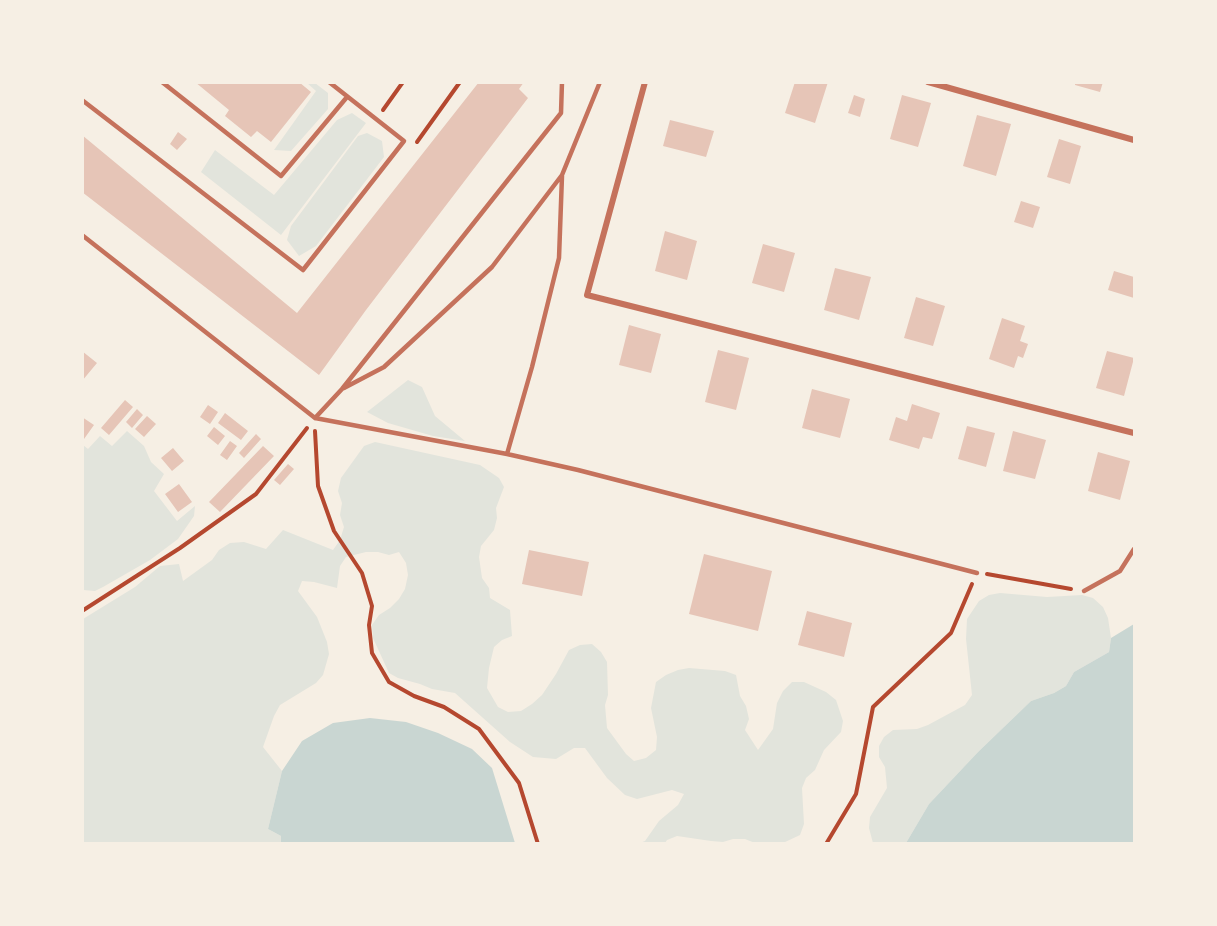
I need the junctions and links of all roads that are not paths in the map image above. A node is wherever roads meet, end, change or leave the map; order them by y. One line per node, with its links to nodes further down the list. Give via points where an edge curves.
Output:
1 (162, 82): 7 (lane, via 281,176)
2 (329, 82): 7 (lane)
3 (562, 82): 12 (lane, via 561,113)
4 (600, 82): 10 (lane)
5 (645, 82): 14 (street, via 587,295)
6 (928, 82): 9 (street)
7 (347, 97): 8 (lane, via 404,141 303,270)
8 (82, 100)
9 (1134, 140)
10 (562, 175): 12 (lane, via 492,267 384,367); 15 (lane, via 559,258)
11 (82, 235): 13 (lane)
12 (342, 389): 13 (lane)
13 (315, 418): 15 (lane)
14 (1134, 433)
15 (507, 454): 17 (lane)
16 (1134, 549): 18 (lane, via 1120,571)
17 (977, 573)
18 (1084, 591)

